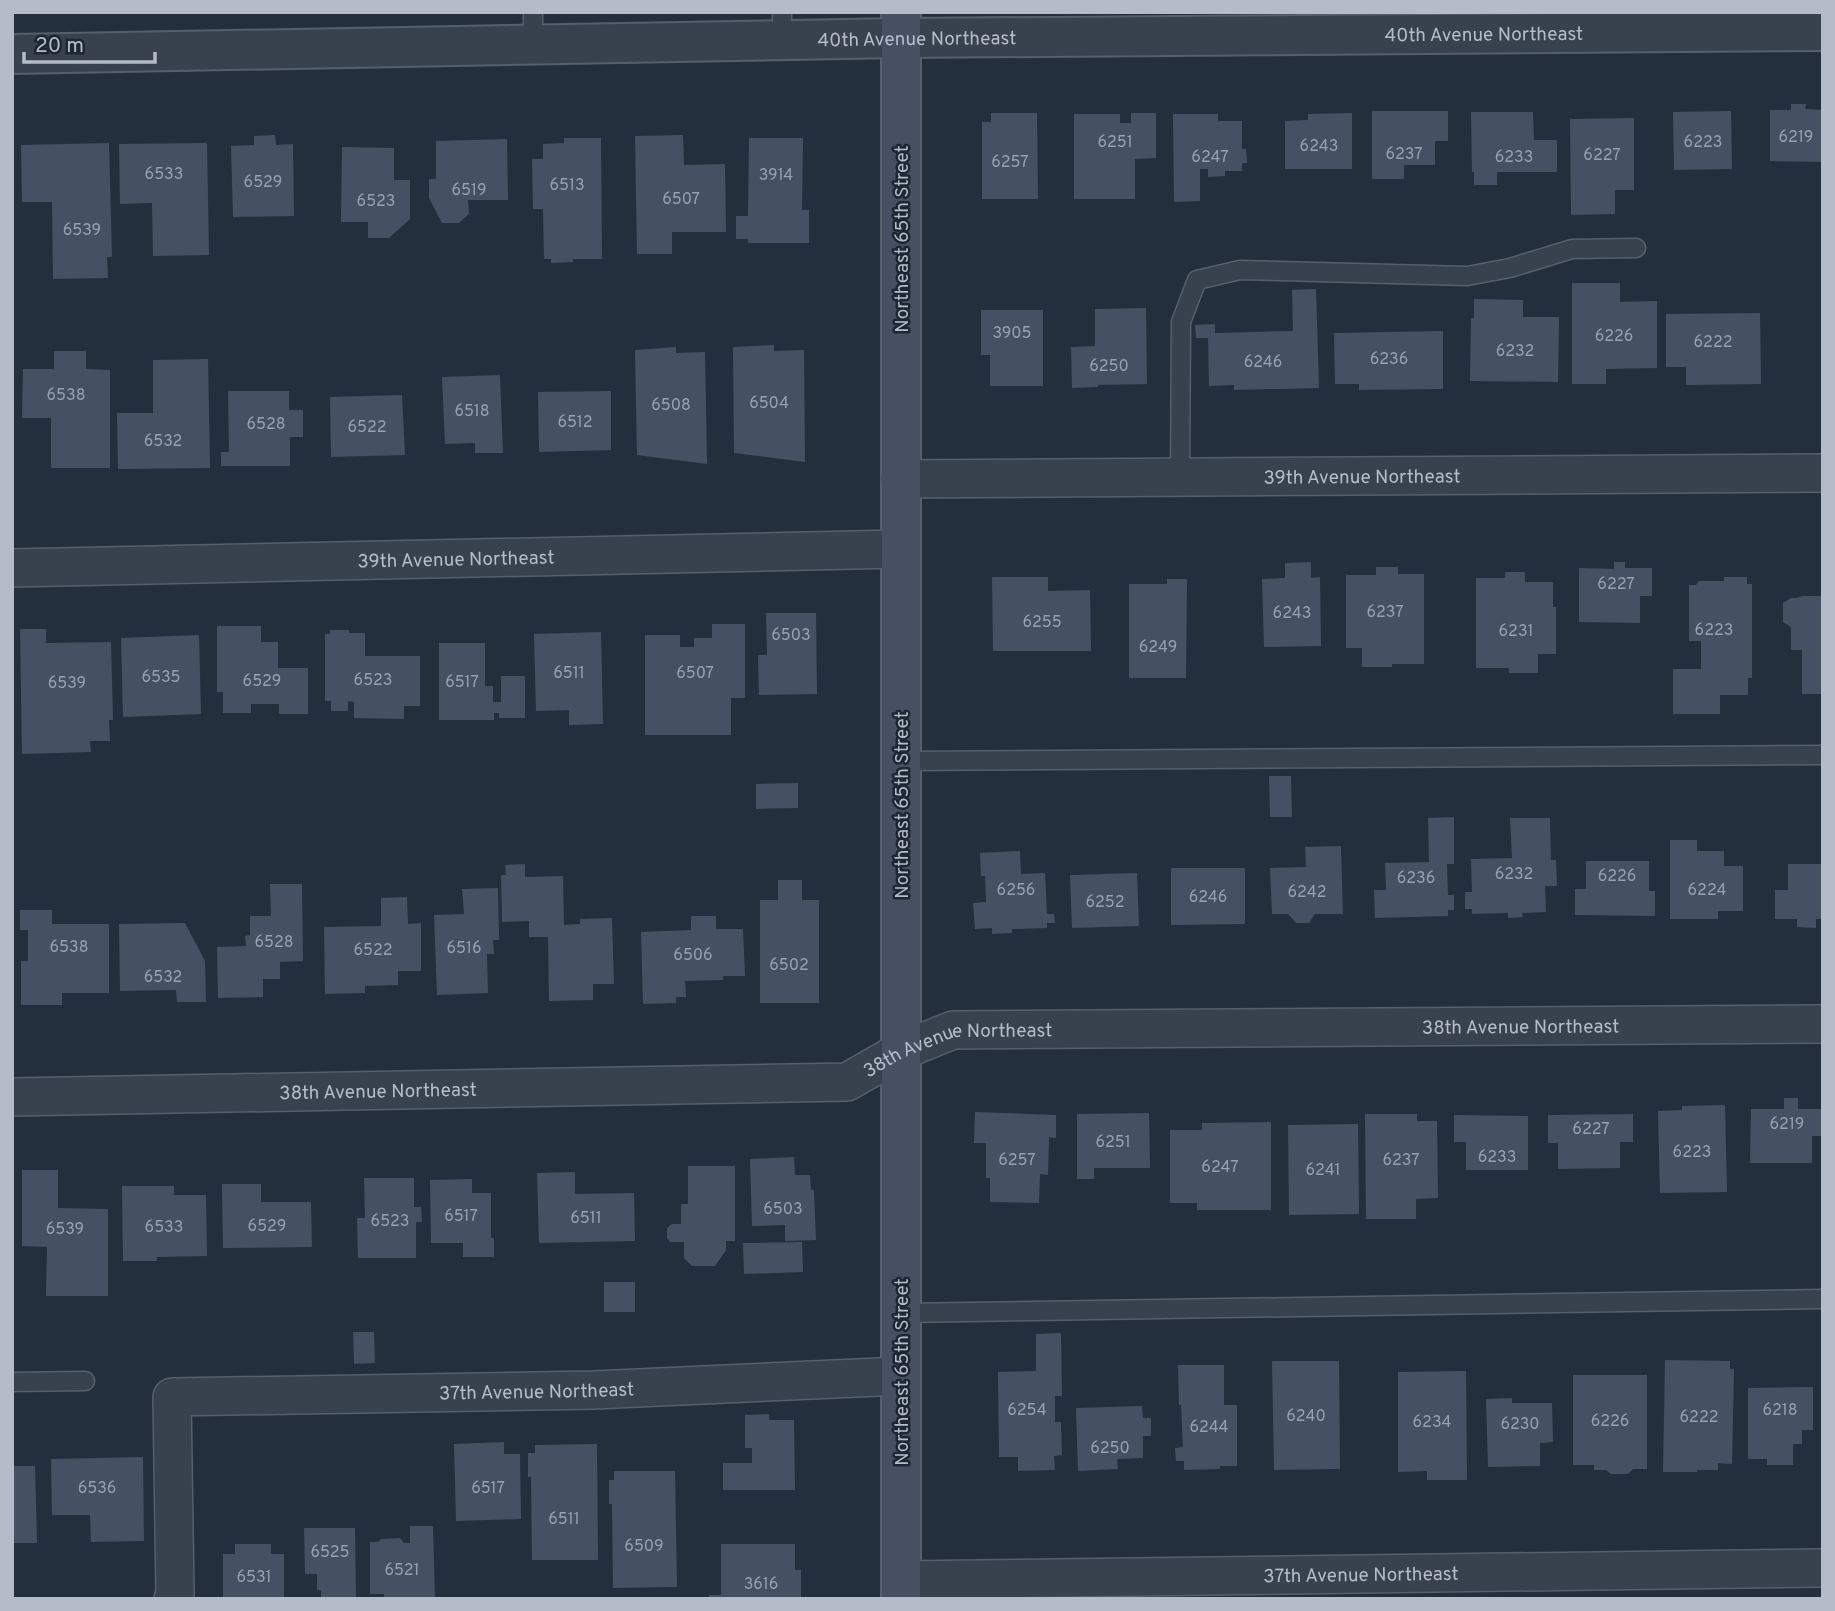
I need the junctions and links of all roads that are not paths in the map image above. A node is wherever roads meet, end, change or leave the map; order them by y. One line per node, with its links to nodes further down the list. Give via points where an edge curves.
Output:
1 (901, 25): 2 (street, 40th Avenue Northeast); 4 (street, 40th Avenue Northeast); 9 (main road, Northeast 65th Street)
2 (782, 26): 3 (street, 40th Avenue Northeast)
3 (533, 28): 5 (street, 40th Avenue Northeast)
4 (1823, 31)
5 (12, 54)
6 (1636, 248): 8 (lane, via 1572,249 1467,276 1240,270 1197,280 1181,322)
7 (1823, 473): 8 (street, 39th Avenue Northeast)
8 (1180, 477): 9 (street, 39th Avenue Northeast)
9 (900, 479): 10 (main road, Northeast 65th Street)
10 (900, 549): 11 (street, 39th Avenue Northeast); 13 (main road, Northeast 65th Street)
11 (12, 568)
12 (1823, 755): 13 (lane)
13 (900, 761): 15 (main road, Northeast 65th Street)
14 (1823, 1024): 15 (street, 38th Avenue Northeast, via 953,1030)
15 (901, 1051): 16 (street, 38th Avenue Northeast, via 847,1082); 18 (main road, Northeast 65th Street)
16 (12, 1097)
17 (1823, 1299): 18 (lane)
18 (901, 1313): 19 (main road, Northeast 65th Street)
19 (901, 1376): 23 (main road, Northeast 65th Street); 24 (street, 37th Avenue Northeast, via 594,1391 172,1397)
20 (85, 1381): 21 (lane)
21 (12, 1382)
22 (1823, 1568): 23 (street, 37th Avenue Northeast)
23 (901, 1590)
24 (173, 1599)

